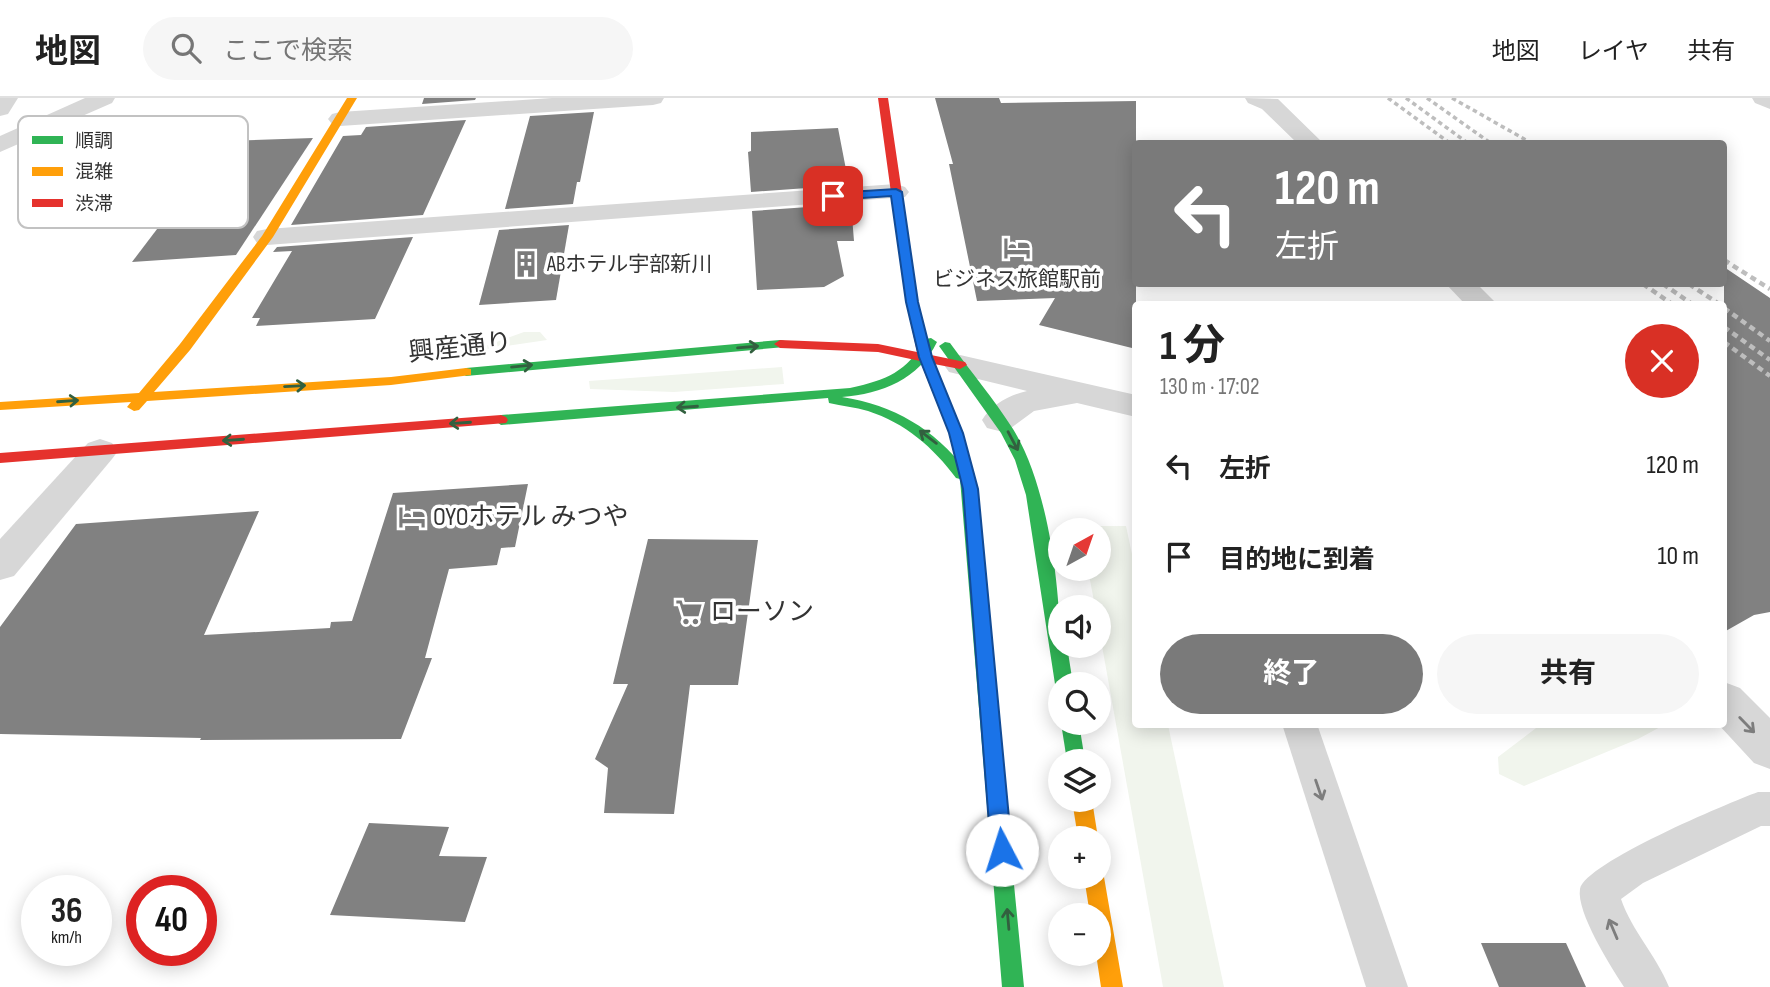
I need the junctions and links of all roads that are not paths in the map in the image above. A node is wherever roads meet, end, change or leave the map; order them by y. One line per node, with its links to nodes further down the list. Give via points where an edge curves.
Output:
1 (7, 98): 7 (street)
2 (104, 98): 8 (street)
3 (352, 98): 9 (street)
4 (653, 98): 9 (street)
5 (883, 98): 13 (street)
6 (1256, 98): 11 (street, via 1270,104)
7 (0, 109)
8 (64, 116)
9 (340, 118): 14 (street)
10 (18, 137): 12 (street)
11 (1308, 140)
12 (0, 145)
13 (896, 192): 14 (street); 17 (street)
14 (267, 237): 25 (street)
15 (1463, 287): 16 (street)
16 (1479, 301)
17 (912, 302): 18 (street); 20 (street); 22 (street)
18 (896, 319)
19 (876, 330): 21 (street)
20 (932, 331): 22 (street); 23 (street)
21 (796, 343): 22 (street, 興産通り, via 878,348); 25 (street, 興産通り, one-way to 21, via 391,381)
22 (925, 357): 23 (street, 興産通り); 26 (street, via 891,381); 33 (street, via 956,433)
23 (960, 365): 24 (street); 29 (street)
24 (1086, 394): 27 (street); 29 (street, via 1024,402)
25 (143, 396): 28 (street, 興産通り, one-way to 25); 30 (street)
26 (804, 398): 30 (street, one-way to 30); 33 (street, one-way to 26, via 952,458 906,422 877,408)
27 (1132, 405)
28 (0, 407)
29 (993, 427): 35 (street, one-way to 35, via 1023,460 1034,495)
30 (114, 432): 32 (street); 34 (street)
31 (976, 456): 33 (street)
32 (0, 458)
33 (971, 493): 41 (street, one-way to 33)
34 (0, 565)
35 (1062, 672)
36 (1727, 704): 38 (street, one-way to 38)
37 (1300, 728): 43 (lane, one-way to 43)
38 (1770, 749)
39 (1770, 809): 44 (lane, one-way to 39, via 1612,932 1600,891 1629,870 1758,809)
40 (1096, 889): 42 (street)
41 (1013, 987)
42 (1112, 987)
43 (1387, 987)
44 (1647, 987)

